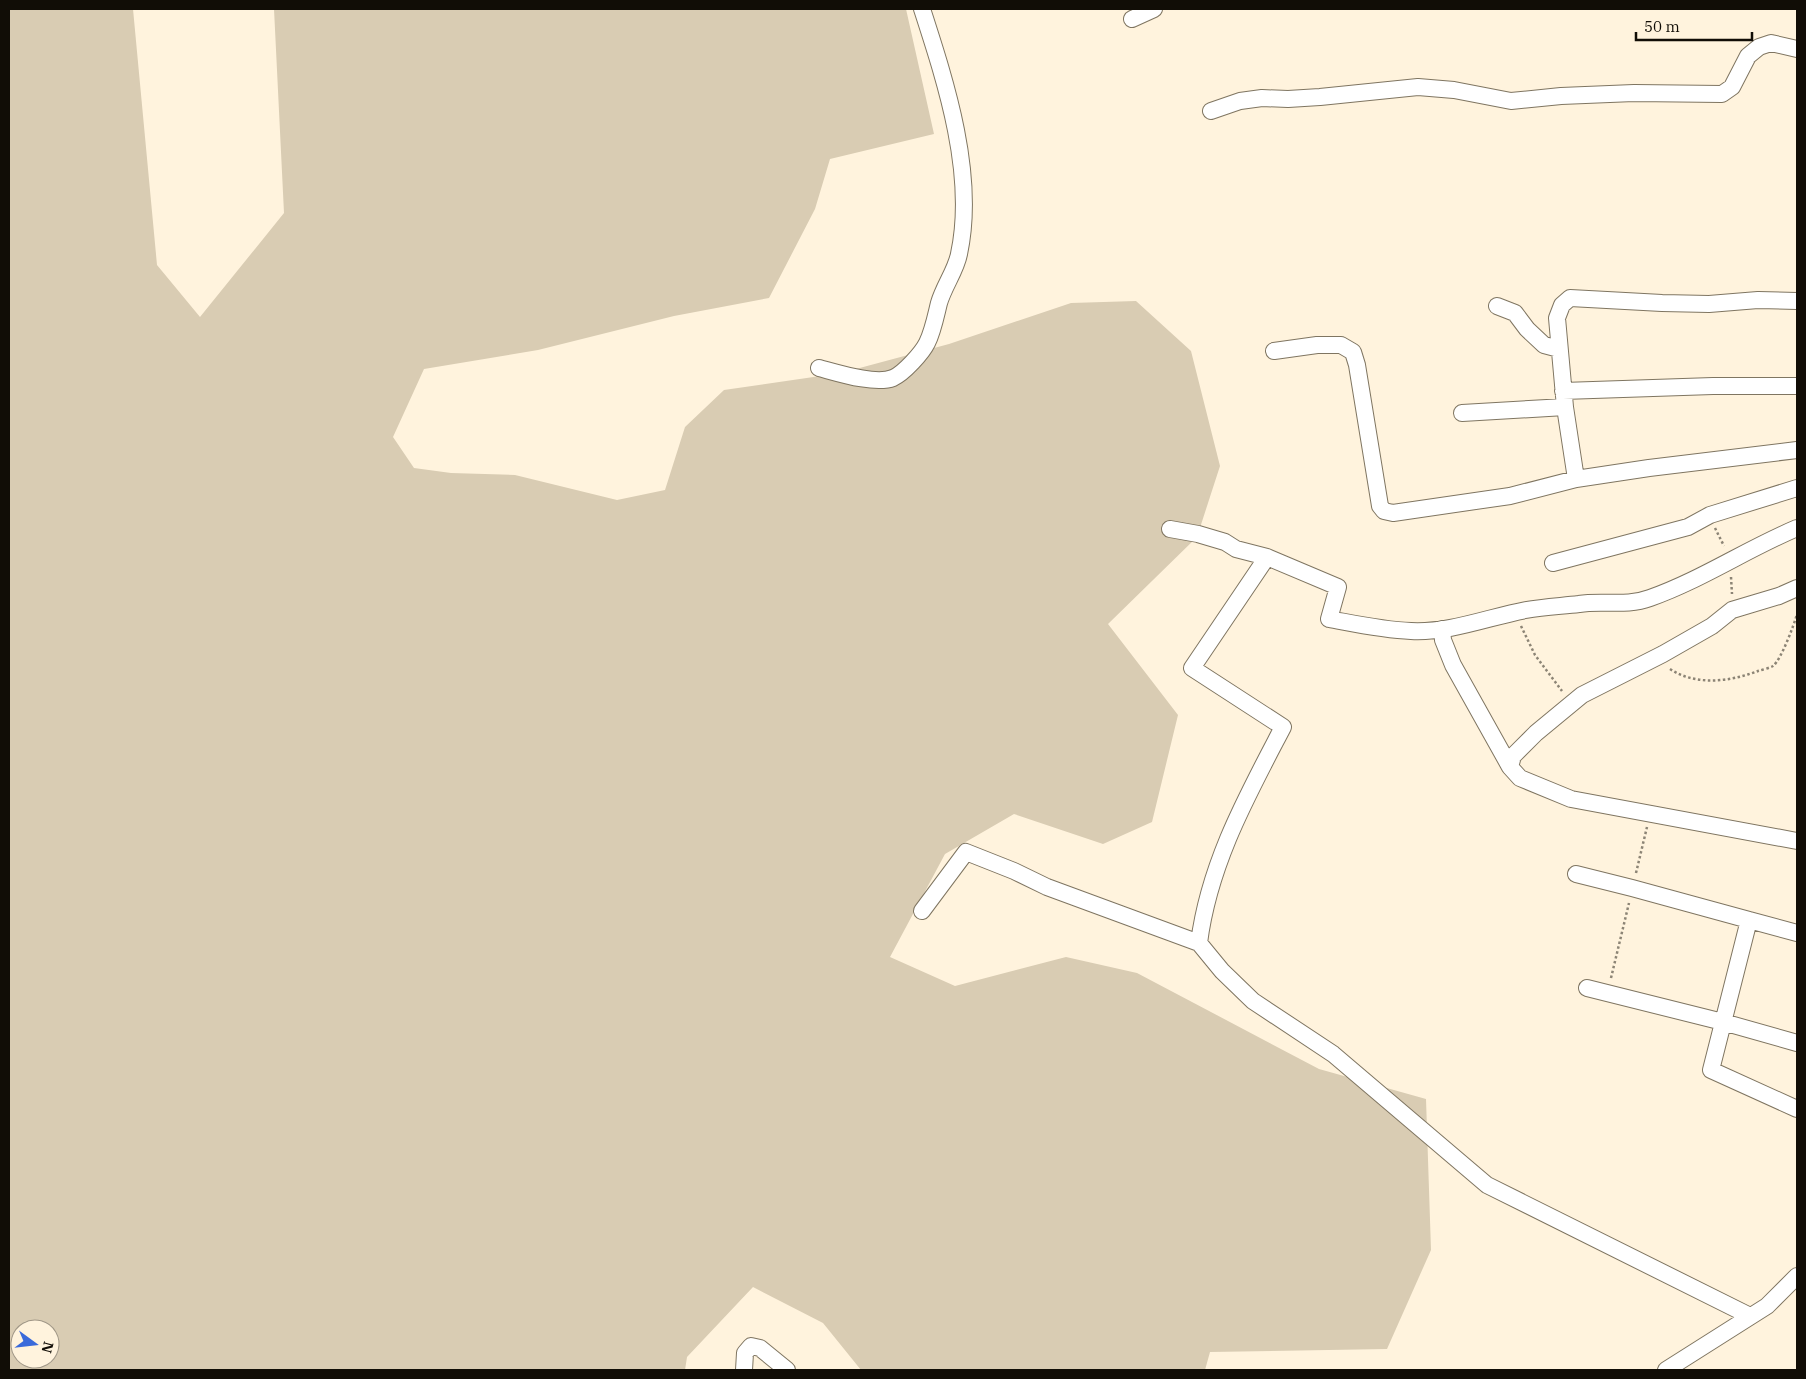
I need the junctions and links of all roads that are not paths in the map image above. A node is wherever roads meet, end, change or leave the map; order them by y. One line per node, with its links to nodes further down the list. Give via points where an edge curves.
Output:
1 (922, 9): 10 (street, via 943,77 964,180 959,255 943,291 927,343 911,365 893,378 871,380)
2 (1154, 9): 3 (street)
3 (1132, 19)
4 (1797, 49): 5 (street, via 1771,43 1759,47 1748,56 1732,87 1722,94 1634,93 1511,100 1418,87 1350,95 1262,98 1240,101)
5 (1211, 111)
6 (1797, 301): 8 (street, via 1709,304 1570,298 1562,304 1558,318)
7 (1497, 306): 8 (street, via 1515,313 1544,344)
8 (1559, 349): 12 (street)
9 (1274, 351): 15 (street, via 1341,345 1353,352 1380,506 1384,511 1393,513 1510,496)
10 (819, 368)
11 (1797, 386): 12 (street, via 1713,386)
12 (1564, 399): 13 (street); 15 (street)
13 (1462, 413)
14 (1797, 450): 15 (street)
15 (1576, 479)
16 (1797, 488): 20 (street, via 1710,515 1688,527)
17 (1170, 528): 19 (street, via 1225,542 1236,549)
18 (1797, 528): 22 (street, via 1649,599 1628,604 1588,602)
19 (1267, 558): 22 (street, via 1338,587 1329,619 1412,631); 29 (street, via 1192,668 1283,727 1229,835 1214,875)
20 (1552, 563)
21 (1797, 588): 23 (street, via 1732,610 1712,626 1582,695 1530,739 1513,756)
22 (1442, 629): 23 (street, via 1442,640 1453,665)
23 (1510, 767): 24 (street, via 1520,778 1571,799)
24 (1797, 841)
25 (1576, 874): 27 (street)
26 (922, 911): 29 (street, via 966,852 1048,887)
27 (1749, 920): 28 (street); 31 (street)
28 (1797, 933)
29 (1199, 943): 35 (street, via 1253,1001 1333,1054 1487,1185)
30 (1587, 988): 31 (street)
31 (1723, 1022): 32 (street); 33 (street, via 1711,1070)
32 (1797, 1043)
33 (1797, 1109)
34 (1797, 1276): 35 (street, via 1767,1306)
35 (1750, 1316): 38 (street)
36 (744, 1370): 37 (street, via 745,1353 751,1346 760,1348)
37 (787, 1370)
38 (1666, 1370)

